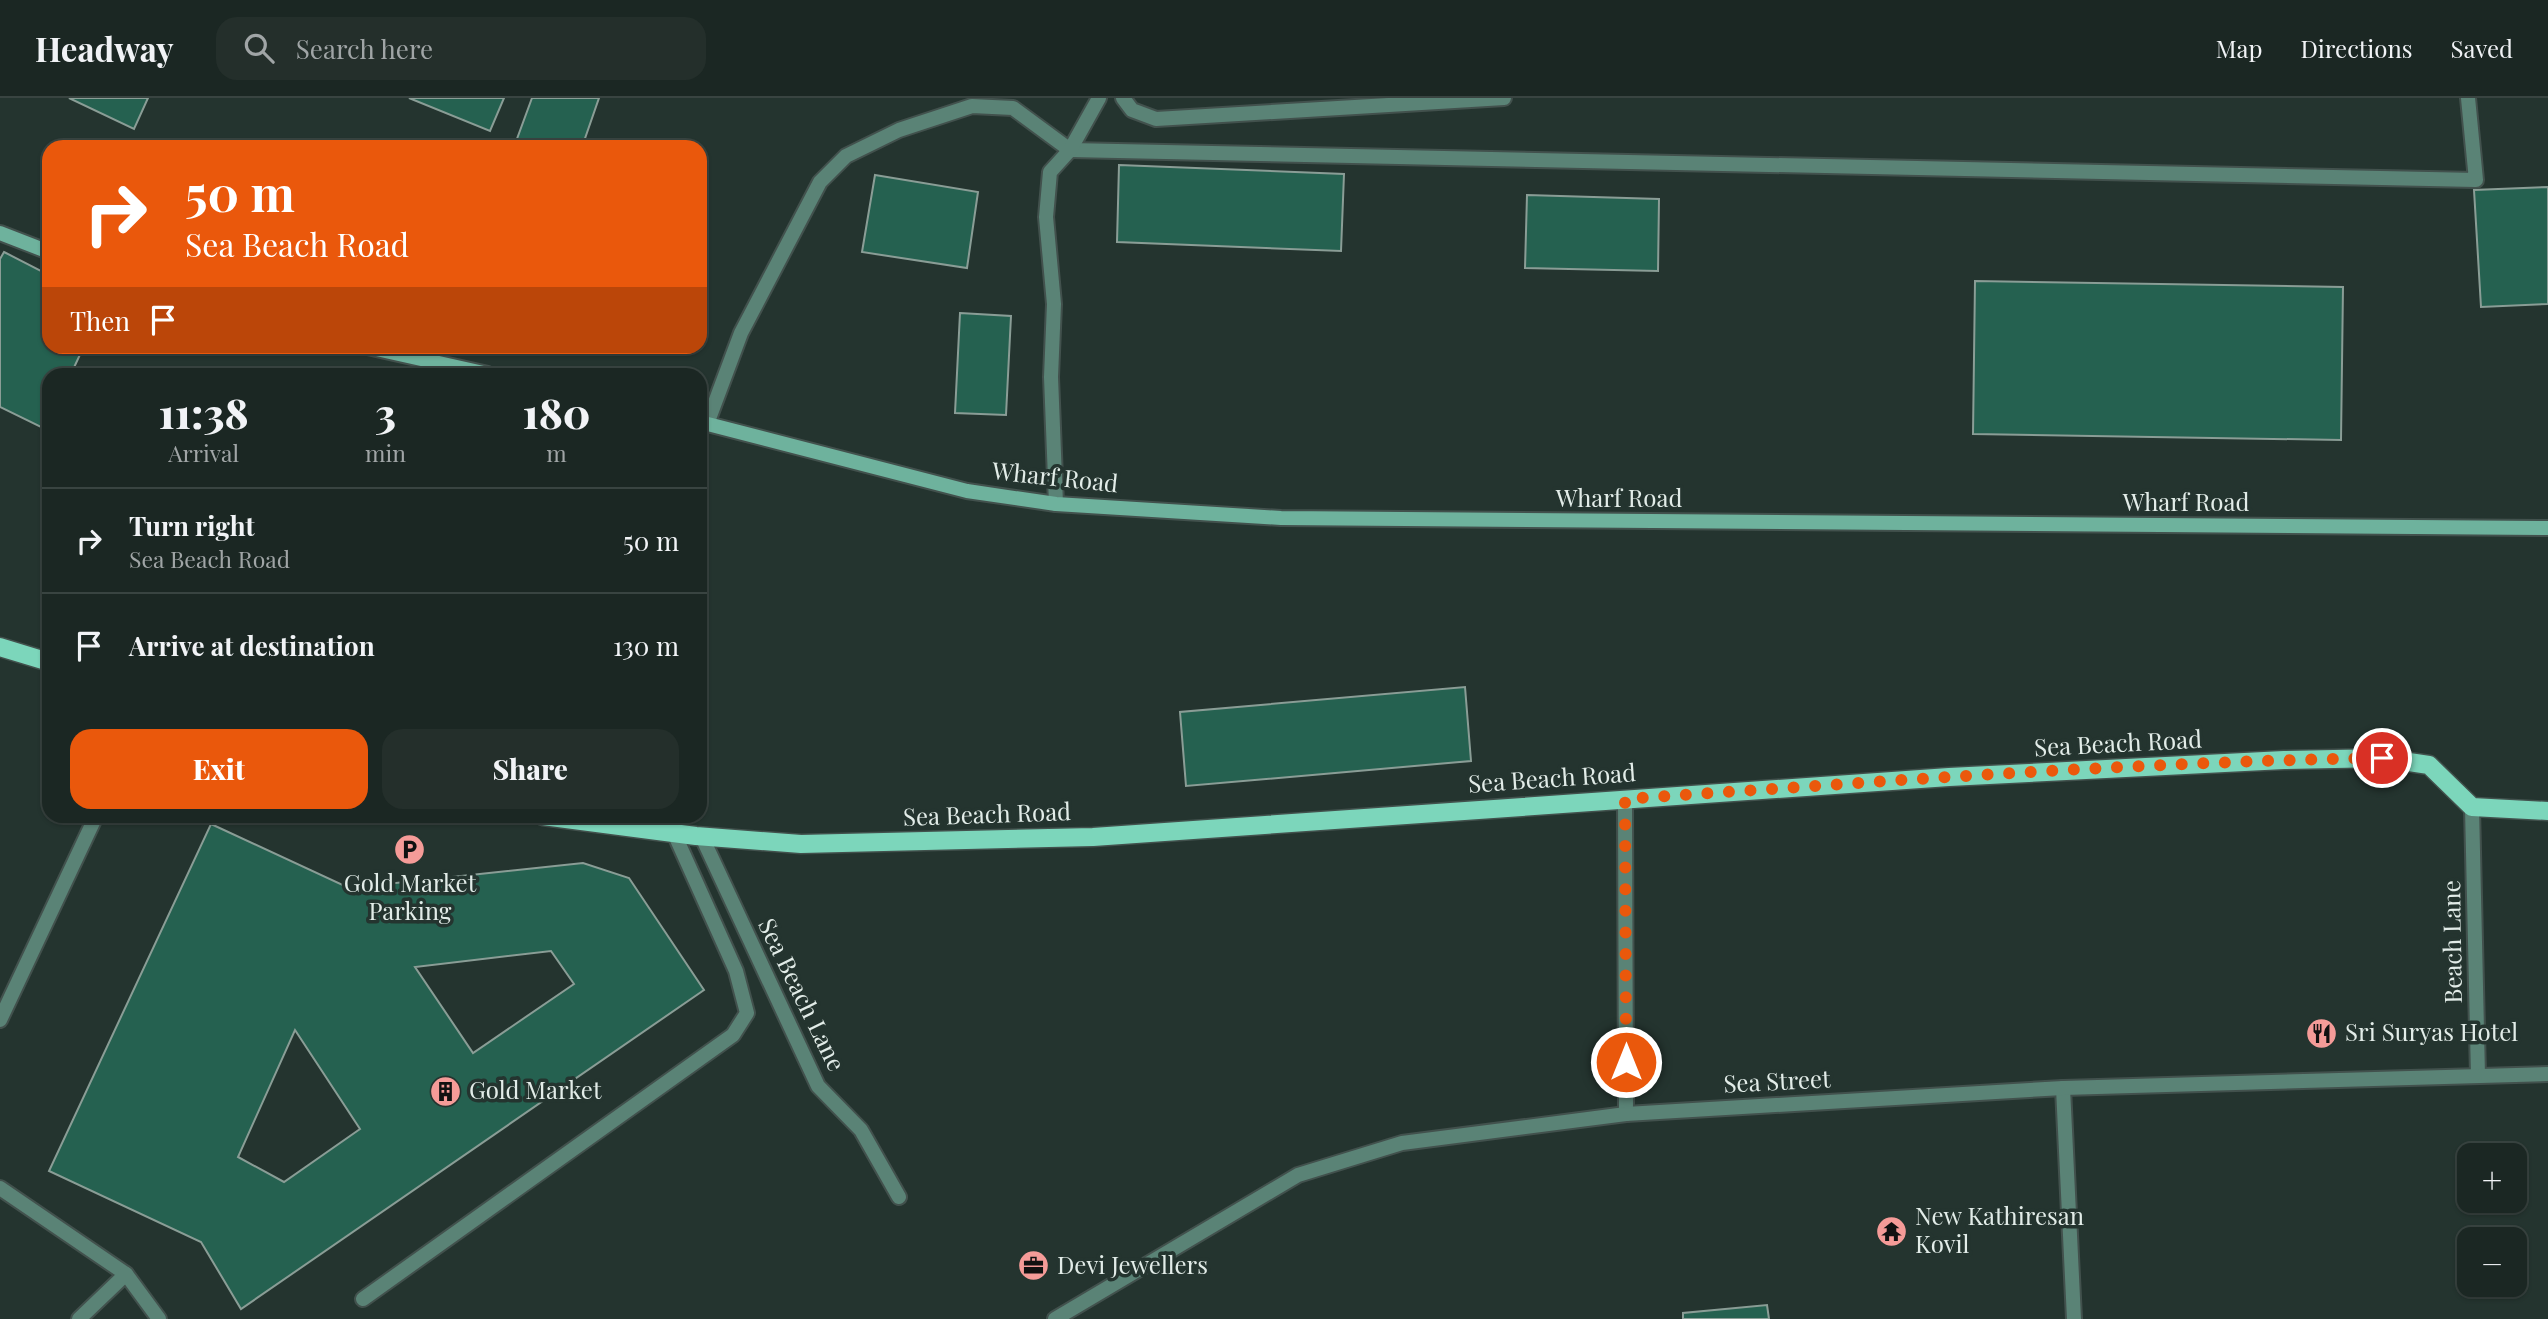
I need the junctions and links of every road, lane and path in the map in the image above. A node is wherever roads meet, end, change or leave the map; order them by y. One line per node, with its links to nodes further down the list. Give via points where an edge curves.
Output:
1 (1099, 98): 5 (street)
2 (1123, 98): 3 (street, via 1132,110 1156,119)
3 (1504, 98)
4 (2468, 98): 5 (street, via 2476,180)
5 (1070, 150): 10 (street, via 1013,108 972,106 899,130 846,156 820,182 741,333); 12 (street, via 1050,172 1046,217 1054,304 1051,377)
6 (0, 233): 7 (main road)
7 (42, 249)
8 (399, 354): 9 (main road)
9 (461, 368)
10 (707, 416)
11 (707, 424): 12 (main road, Wharf Road, via 967,491)
12 (1056, 504): 13 (main road, Wharf Road, via 1281,519)
13 (2548, 528)
14 (0, 647): 15 (main road)
15 (42, 660)
16 (1625, 799): 17 (main road, Sea Beach Road, via 2382,758 2429,765); 22 (main road, Sea Beach Road, via 1093,837 801,844); 27 (street)
17 (2472, 807): 18 (main road); 25 (street, Beach Lane)
18 (2548, 811)
19 (93, 823): 23 (street)
20 (598, 823): 21 (main road, Sea Beach Road)
21 (674, 833): 22 (main road, Sea Beach Road); 31 (street, via 736,971 747,1013 733,1035)
22 (702, 837): 29 (street, Sea Beach Lane, via 818,1086 861,1130)
23 (0, 1020)
24 (2548, 1074): 25 (street, Sea Street)
25 (2479, 1076): 26 (street, Sea Street)
26 (2063, 1088): 27 (street, Sea Street); 35 (street)
27 (1626, 1114): 34 (street, Sea Street, via 1402,1143 1298,1175)
28 (0, 1188): 30 (street)
29 (899, 1197)
30 (126, 1273): 32 (street); 33 (street)
31 (363, 1299)
32 (79, 1319)
33 (159, 1319)
34 (1055, 1319)
35 (2074, 1319)

